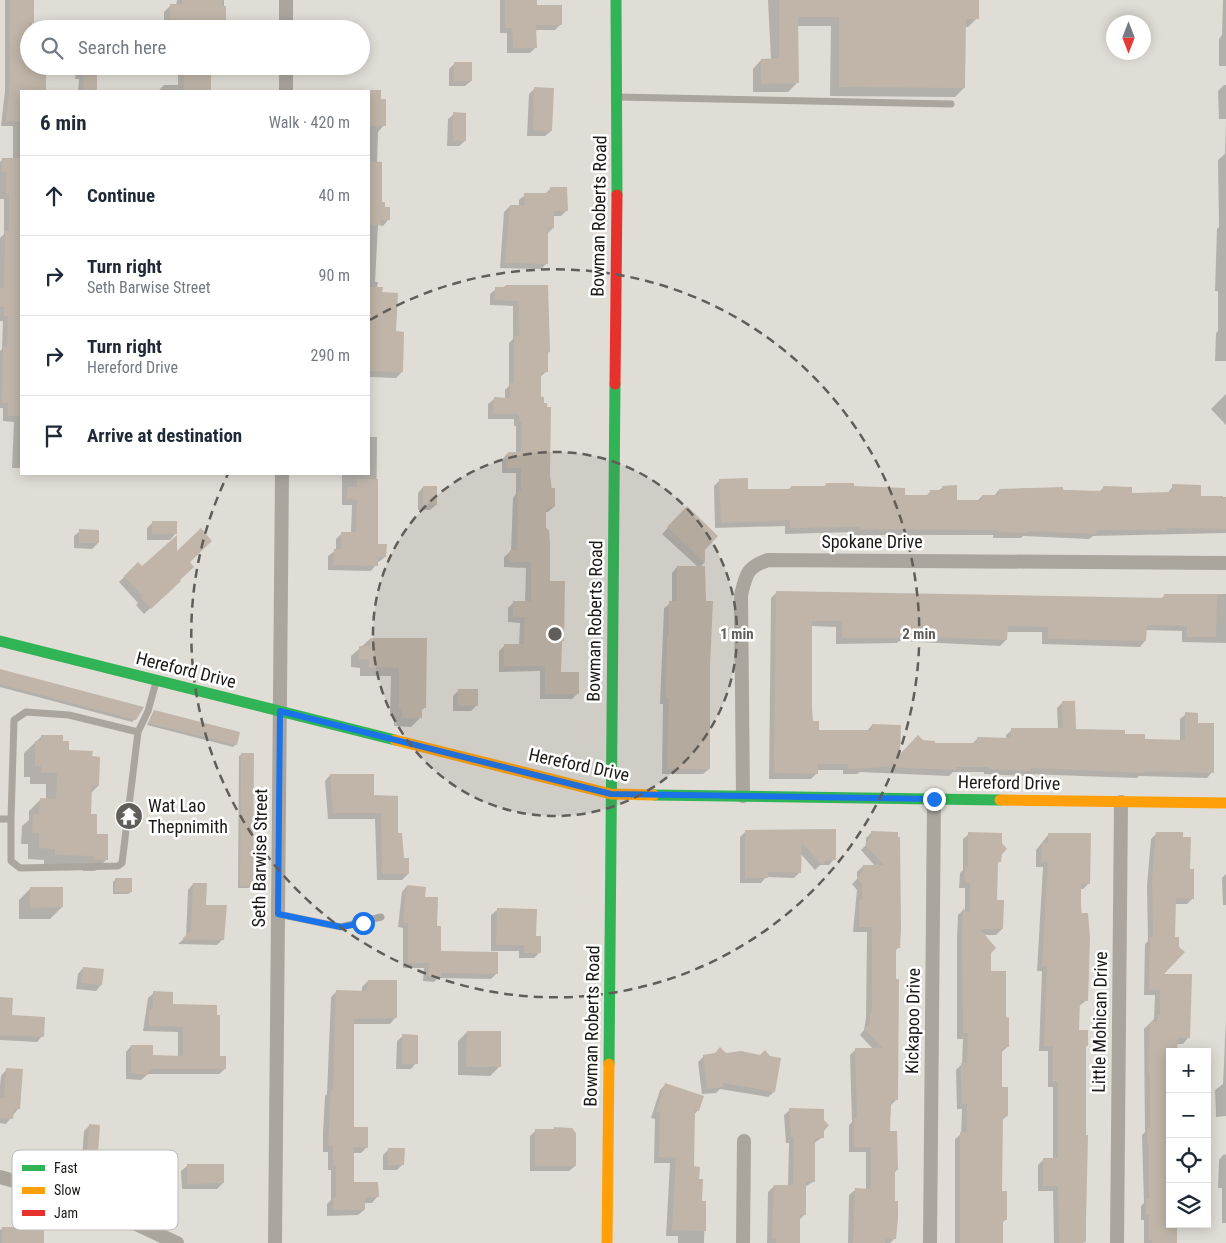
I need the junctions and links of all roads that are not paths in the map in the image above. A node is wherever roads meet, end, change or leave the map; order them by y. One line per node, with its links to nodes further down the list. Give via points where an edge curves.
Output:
1 (286, 0): 3 (street)
2 (616, 0): 6 (street, Bowman Roberts Road)
3 (286, 20)
4 (286, 75): 5 (street)
5 (286, 90)
6 (618, 97): 7 (lane); 14 (street, Bowman Roberts Road)
7 (951, 104)
8 (282, 475): 12 (street, Seth Barwise Street)
9 (1226, 563): 15 (street, Spokane Drive, via 768,560 755,564 745,576 741,595)
10 (0, 640): 11 (street, Hereford Drive)
11 (157, 680): 12 (street, Hereford Drive); 13 (lane)
12 (280, 711): 14 (street, Hereford Drive); 21 (street, Seth Barwise Street)
13 (138, 732): 20 (lane, via 69,715 26,712 14,720); 20 (lane, via 122,863 118,866 20,868 11,861)
14 (611, 794): 15 (street, Hereford Drive); 27 (street, Bowman Roberts Road)
15 (743, 796): 16 (street, Hereford Drive)
16 (934, 799): 17 (street, Hereford Drive); 29 (street, Kickapoo Drive)
17 (1121, 802): 18 (street, Hereford Drive); 30 (street, Little Mohican Drive)
18 (1226, 803)
19 (0, 819): 20 (lane)
20 (11, 819)
21 (278, 914): 22 (lane, via 341,927); 26 (street, Seth Barwise Street)
22 (381, 917)
23 (744, 1141): 28 (street)
24 (149, 1230): 25 (street)
25 (177, 1243)
26 (275, 1243)
27 (607, 1243)
28 (742, 1243)
29 (930, 1243)
30 (1117, 1243)

